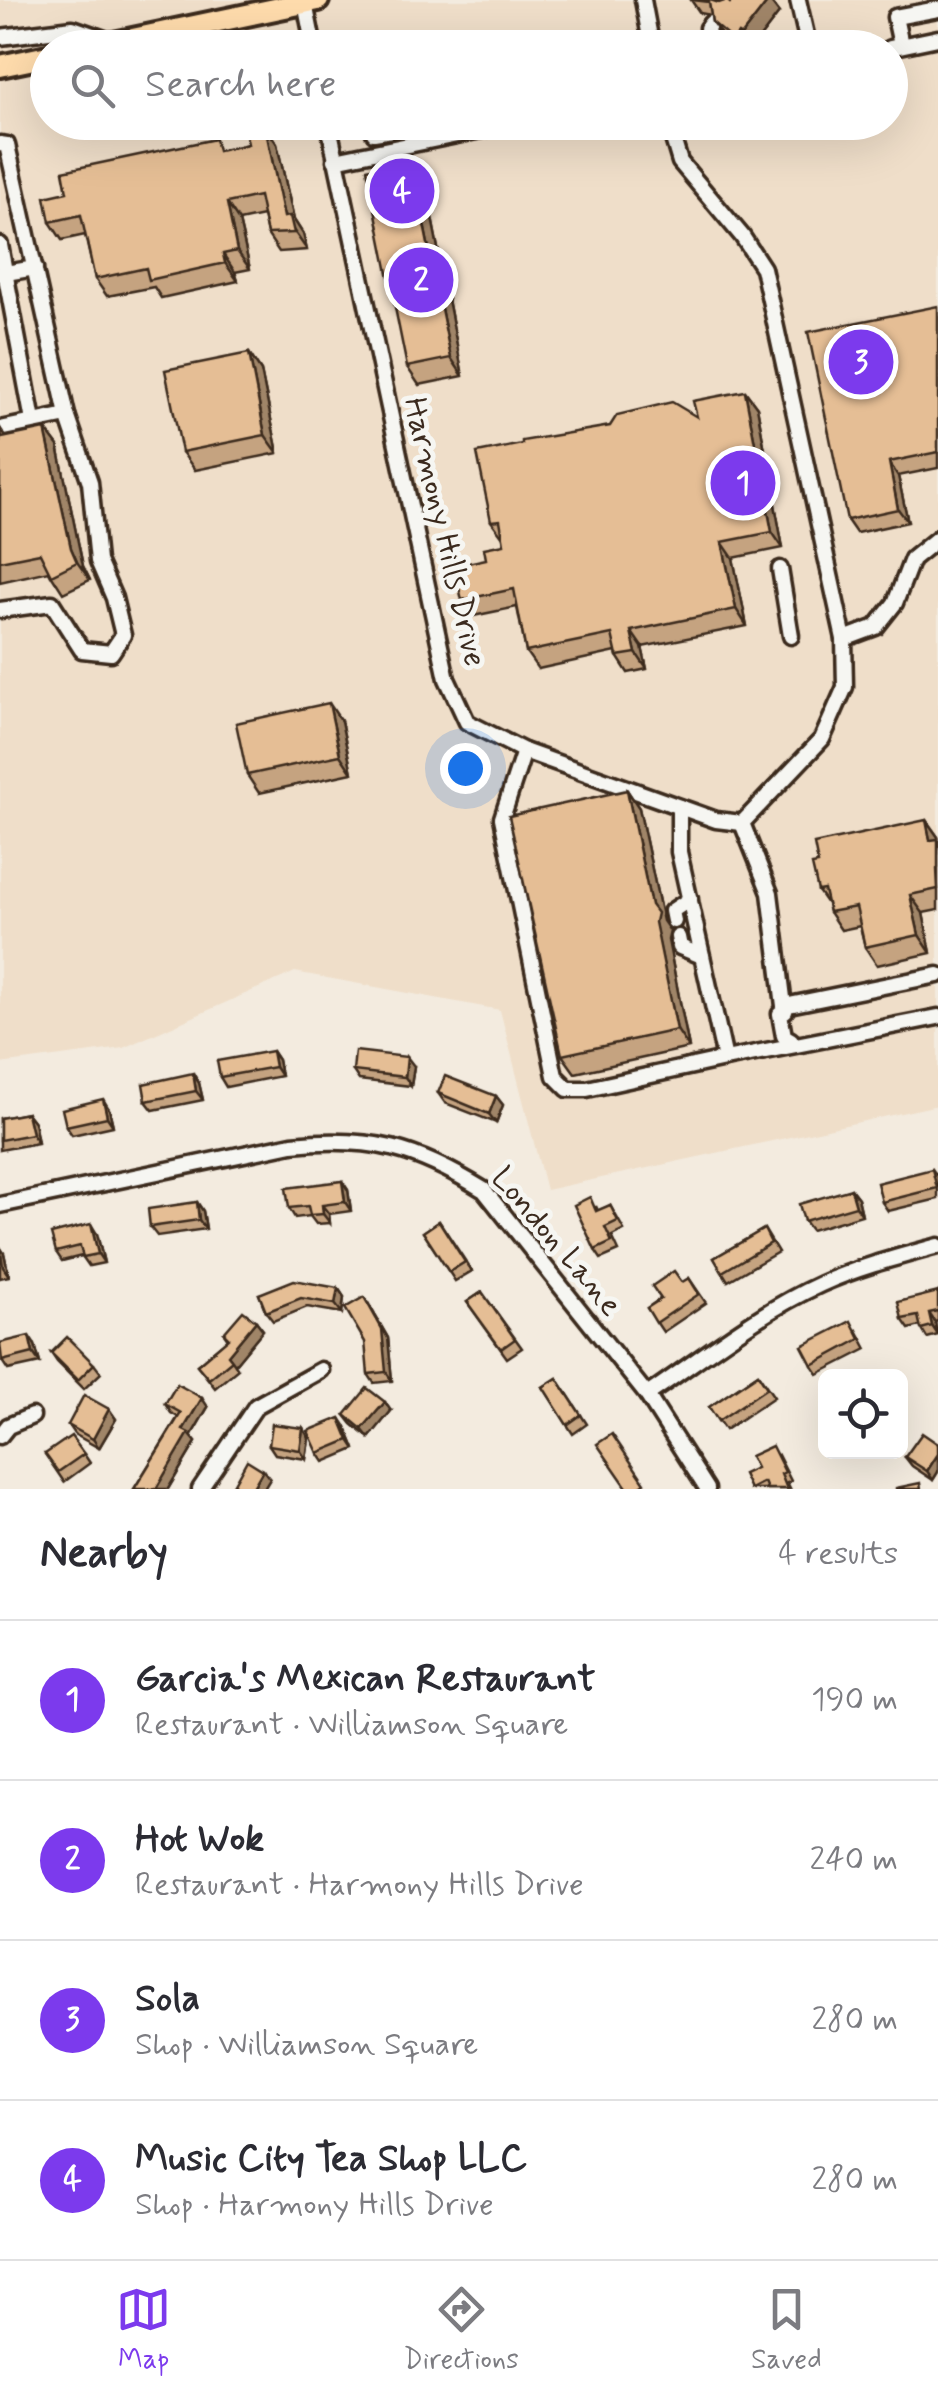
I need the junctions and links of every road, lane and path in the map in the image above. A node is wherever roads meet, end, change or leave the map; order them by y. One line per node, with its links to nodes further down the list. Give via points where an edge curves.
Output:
1 (643, 0): 10 (street)
2 (798, 0): 12 (street)
3 (892, 0): 6 (street)
4 (312, 1): 8 (highway); 9 (street)
5 (931, 6): 6 (street)
6 (895, 17): 13 (street)
7 (711, 23): 11 (street)
8 (172, 30)
9 (313, 30)
10 (649, 30)
11 (707, 30)
12 (805, 30)
13 (895, 30)
14 (30, 33): 15 (street)
15 (0, 37)
16 (938, 38): 17 (street)
17 (908, 44)
18 (30, 60): 19 (highway)
19 (0, 66)
20 (332, 140): 26 (street, Harmony Hills Drive)
21 (374, 140): 25 (street)
22 (413, 140): 25 (street)
23 (673, 140): 37 (street, via 680,162 763,268)
24 (0, 144): 28 (street, via 7,145)
25 (376, 151): 26 (street)
26 (336, 160): 38 (street, Harmony Hills Drive, via 447,678 468,722)
27 (0, 245): 29 (street)
28 (35, 268): 29 (street); 30 (street)
29 (3, 274): 31 (street)
30 (67, 415): 31 (street); 35 (street, via 90,482 98,561 123,635 110,653 82,650 52,603)
31 (33, 421): 32 (street)
32 (0, 428)
33 (938, 538): 37 (street, via 912,558 895,603 876,627)
34 (780, 569): 36 (street)
35 (0, 610)
36 (791, 636)
37 (844, 639): 40 (street, via 844,687 822,739)
38 (524, 751): 39 (street, Harmony Hills Drive); 49 (street, via 502,818 555,1076 568,1089 587,1090)
39 (680, 806): 40 (street, Harmony Hills Drive); 41 (street, via 679,852)
40 (742, 823): 46 (street, via 770,894)
41 (690, 899): 42 (street, via 672,911); 44 (street)
42 (674, 921)
43 (678, 937): 44 (street, via 680,946)
44 (702, 956): 49 (street)
45 (938, 976): 46 (street)
46 (784, 1009): 48 (street, via 790,1013)
47 (938, 1017): 48 (street)
48 (791, 1043): 49 (street)
49 (725, 1059)
50 (0, 1206): 53 (street, London Lane, via 292,1144 332,1140 406,1150 484,1190)
51 (938, 1246): 53 (street, via 818,1285)
52 (321, 1370): 56 (street, via 256,1406)
53 (647, 1395): 57 (street, London Lane)
54 (32, 1416): 55 (street)
55 (0, 1436)
56 (200, 1489)
57 (707, 1489)

